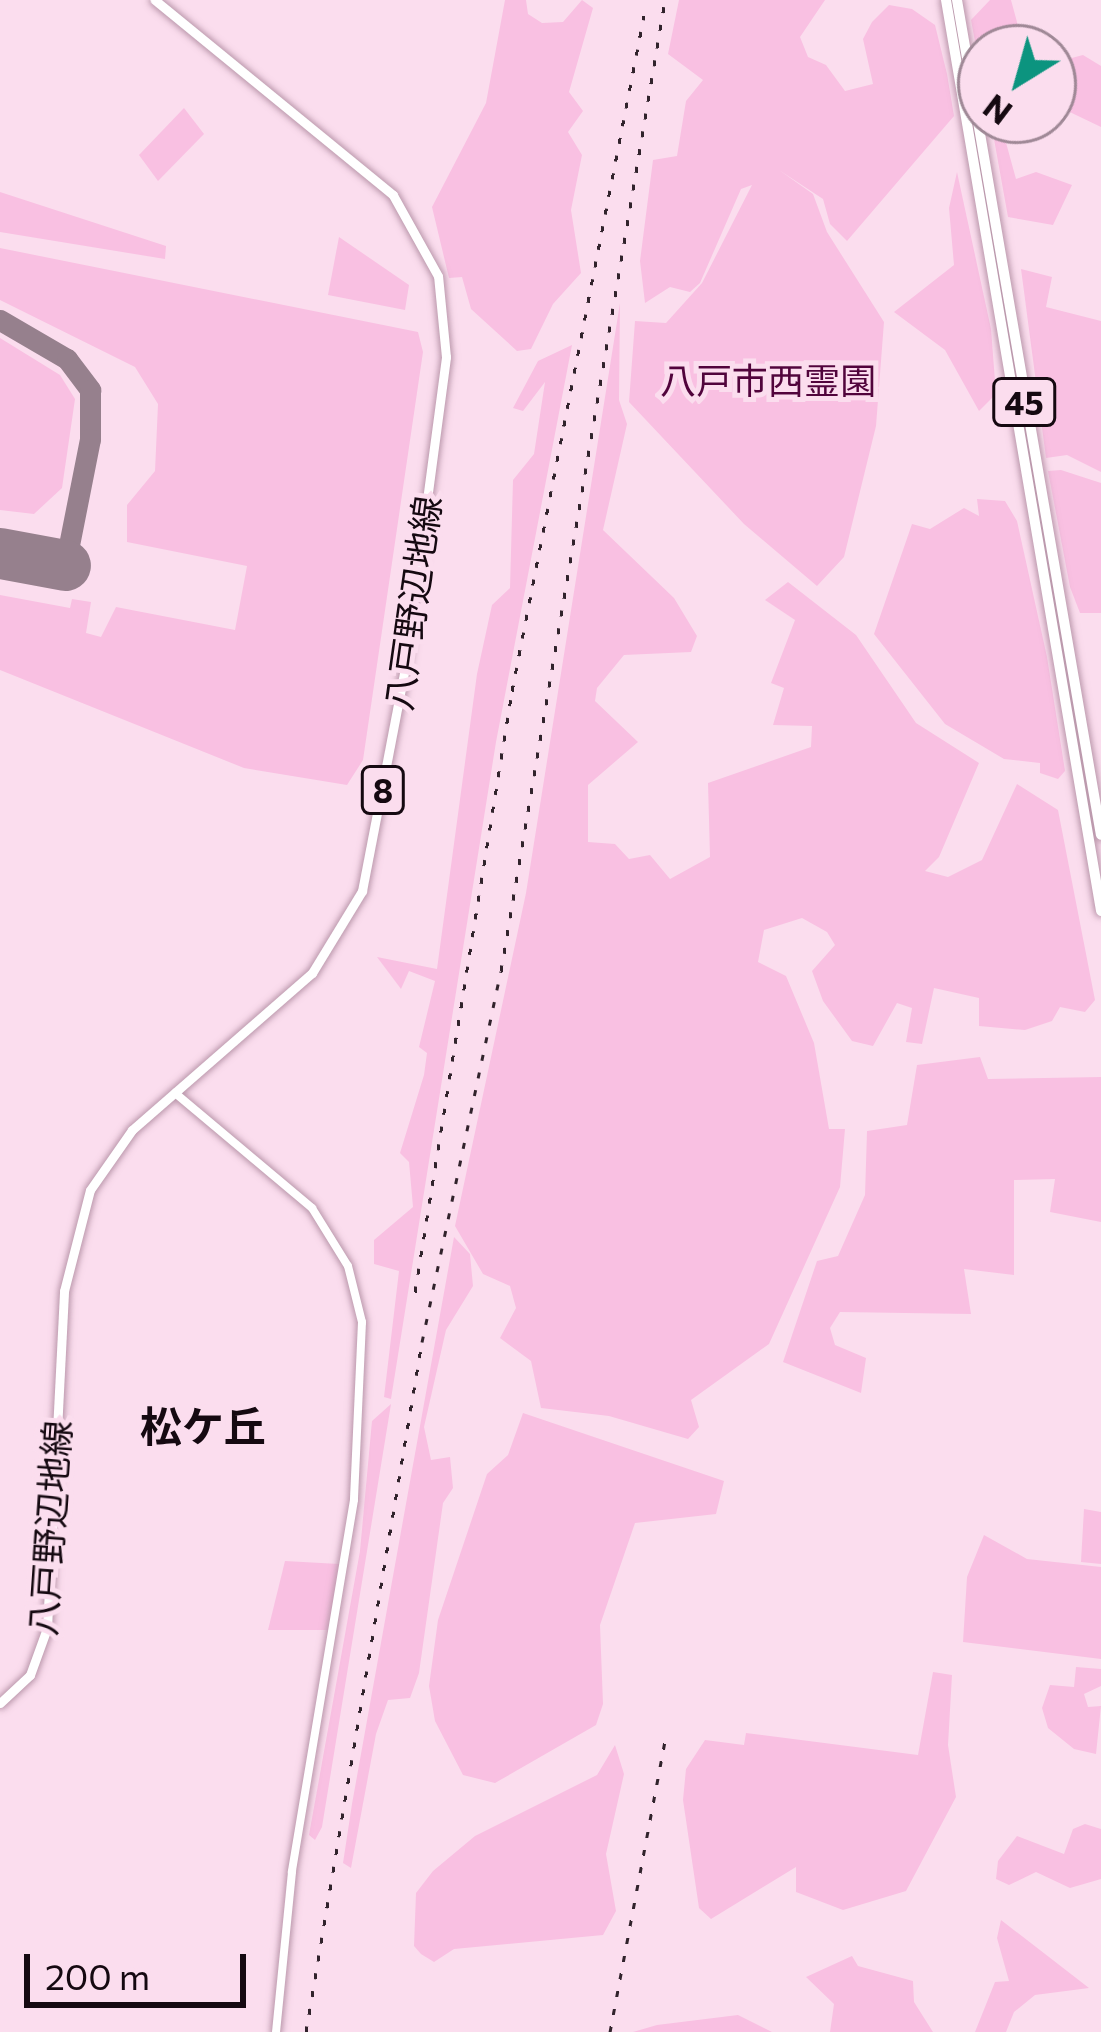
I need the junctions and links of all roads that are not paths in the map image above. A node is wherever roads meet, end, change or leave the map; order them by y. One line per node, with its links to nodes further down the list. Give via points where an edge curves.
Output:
1 (155, 0): 7 (main road, 八戸野辺地線 / 8, via 393,194 425,243 446,314 404,672 362,891 312,973)
2 (946, 0): 4 (highway, 45)
3 (957, 0): 4 (highway, 45)
4 (1092, 802): 5 (highway, 45); 6 (highway, 45)
5 (1101, 835)
6 (1101, 911)
7 (175, 1093): 8 (main road, 八戸野辺地線 / 8, via 116,1148 80,1215 64,1291 46,1628 30,1675); 9 (street, via 313,1208 348,1265 362,1322 354,1501 292,1872)
8 (0, 1703)
9 (276, 2032)

